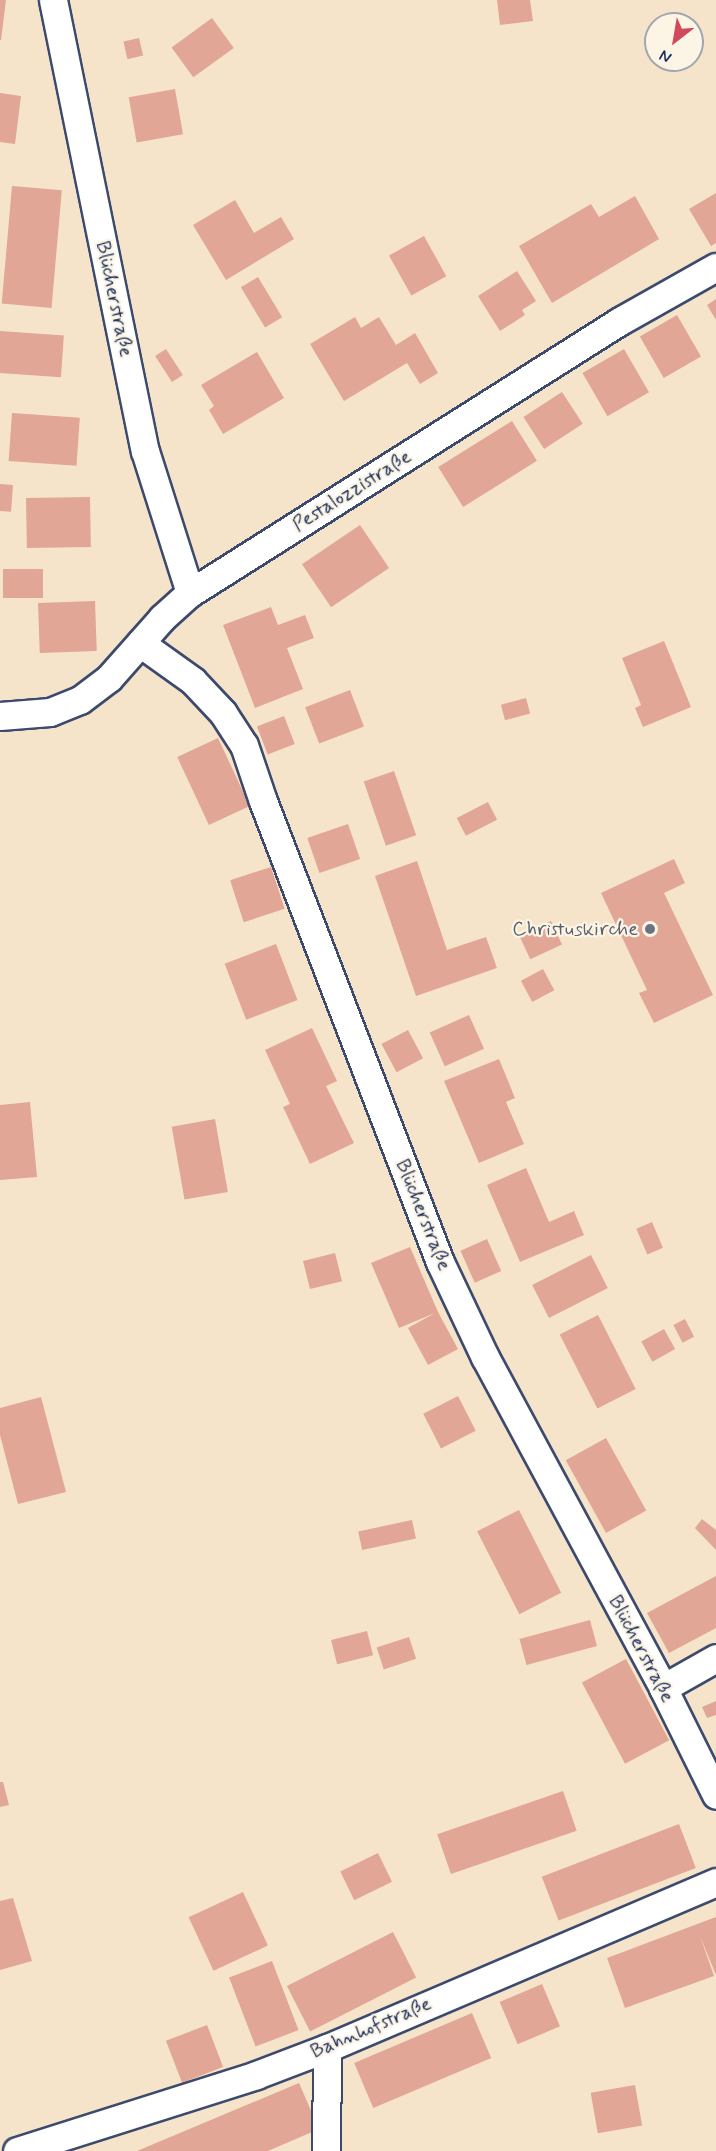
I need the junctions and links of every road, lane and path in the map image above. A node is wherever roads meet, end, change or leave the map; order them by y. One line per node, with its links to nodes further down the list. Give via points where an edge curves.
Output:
1 (53, 0): 3 (street, Blücherstraße, via 145,451)
2 (716, 267): 3 (street, Pestalozzistraße, via 620,321)
3 (190, 593): 4 (street, Pestalozzistraße)
4 (140, 643): 5 (street, Pestalozzistraße, via 109,678 80,700 50,712); 7 (street, Blücherstraße, via 194,681 224,713 244,746 440,1262 490,1367)
5 (0, 716)
6 (716, 1658): 7 (street)
7 (663, 1688): 8 (street, Blücherstraße)
8 (716, 1795)
9 (716, 1882): 10 (street, Bahnhofstraße)
10 (327, 2048): 11 (street, Bahnhofstraße, via 256,2075); 12 (street)
11 (17, 2151)
12 (326, 2151)

